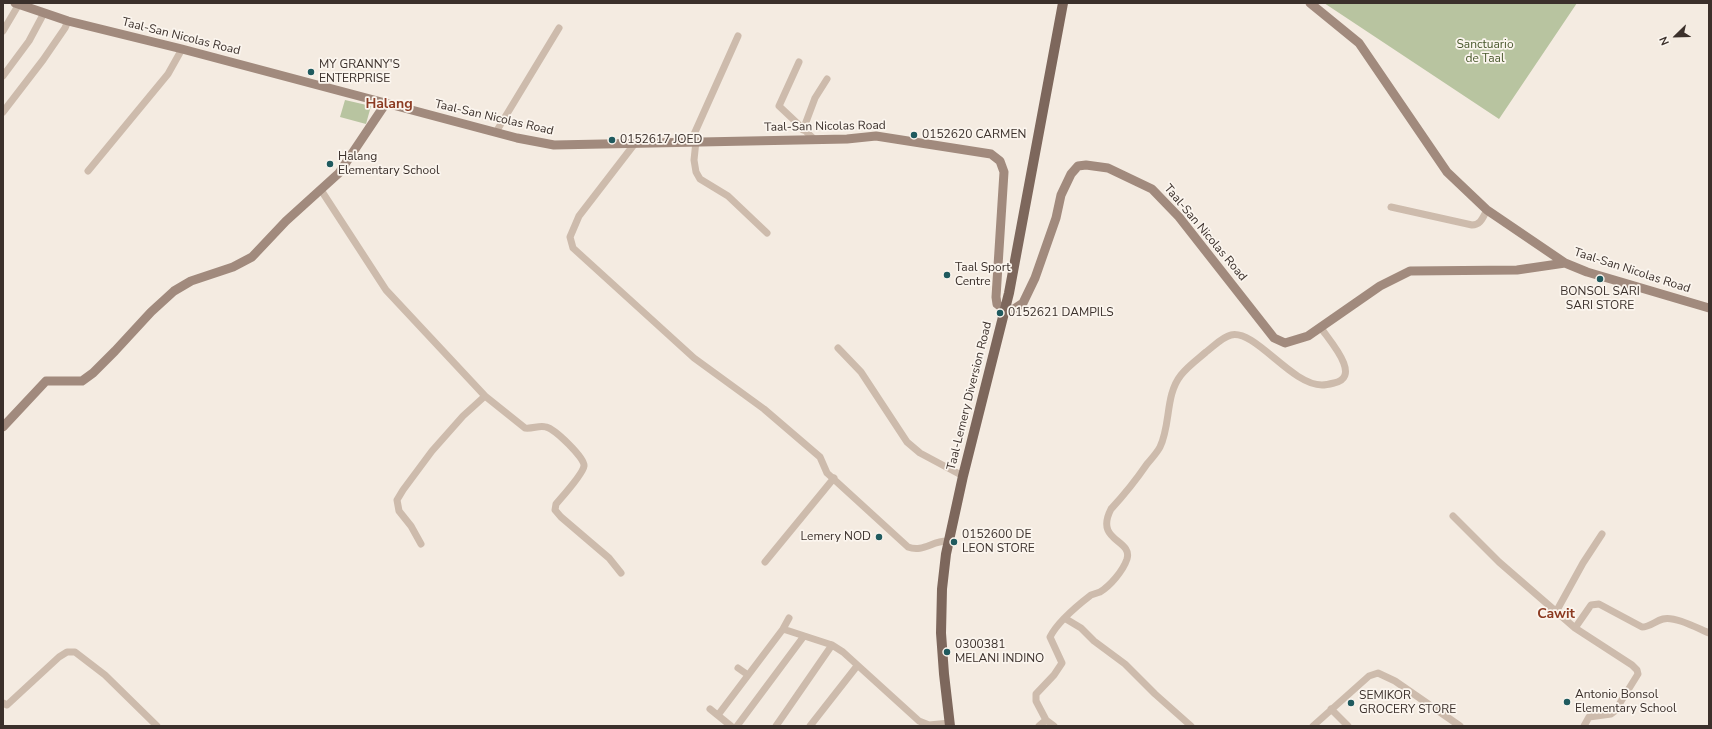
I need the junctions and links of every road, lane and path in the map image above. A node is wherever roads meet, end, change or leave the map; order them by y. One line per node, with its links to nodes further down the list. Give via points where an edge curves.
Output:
1 (1064, 3): 27 (main road, Taal-Lemery Diversion Road)
2 (1310, 3): 23 (main road, via 1359,42 1447,172)
3 (17, 4): 4 (main road, Taal-San Nicolas Road); 7 (street)
4 (44, 13): 5 (main road, Taal-San Nicolas Road); 11 (street, via 29,41)
5 (68, 21): 9 (main road, Taal-San Nicolas Road); 14 (street, via 43,60)
6 (559, 28): 16 (street)
7 (3, 31)
8 (738, 36): 18 (street)
9 (182, 48): 13 (main road, Taal-San Nicolas Road); 20 (street, via 168,74)
10 (798, 62): 15 (street, via 779,106)
11 (3, 76)
12 (827, 79): 15 (street, via 815,98)
13 (386, 103): 16 (main road, Taal-San Nicolas Road); 21 (main road, via 339,173)
14 (3, 112)
15 (803, 130): 17 (street)
16 (496, 132): 19 (main road, Taal-San Nicolas Road, via 554,145)
17 (814, 139): 18 (main road, Taal-San Nicolas Road); 27 (main road, Taal-San Nicolas Road, via 876,136 983,152 997,157 1004,172 996,297 997,304)
18 (693, 141): 19 (main road, Taal-San Nicolas Road); 24 (street, via 696,172 700,179 728,196)
19 (636, 142): 33 (street, via 579,216 570,237 573,248 694,358 764,409 820,457 827,472)
20 (88, 171)
21 (322, 190): 30 (street, via 386,290); 31 (main road, via 286,221 252,257 233,267 191,281 174,291 150,312 92,374 82,381 46,381)
22 (1391, 207): 23 (street, via 1472,225 1477,225)
23 (1487, 210): 25 (main road)
24 (767, 233)
25 (1565, 263): 26 (main road, Taal-San Nicolas Road, via 1587,272); 28 (main road, Taal-San Nicolas Road, via 1517,270 1410,271 1380,286)
26 (1709, 308)
27 (1005, 310): 28 (main road, Taal-San Nicolas Road, via 1014,309 1022,302 1035,278 1071,174 1078,166 1086,165 1108,168 1152,189 1178,217 1274,338 1285,343 1308,336); 32 (main road, Taal-Lemery Diversion Road)
28 (1321, 328): 42 (street, via 1347,370 1339,382 1322,385 1309,383 1296,376 1246,337 1238,335 1230,335 1180,375 1171,397 1160,447 1106,519 1108,532 1125,548 1127,559 1118,575)
29 (838, 348): 32 (street, via 861,372 907,442 920,453)
30 (485, 396): 37 (street, via 432,451 398,500 399,511); 39 (street, via 525,428 538,426 551,429 580,455 583,461 582,470 556,504 555,510 609,558)
31 (3, 427)
32 (963, 476): 36 (main road, Taal-Lemery Diversion Road)
33 (834, 478): 36 (street, via 908,546 919,549 940,540); 38 (street)
34 (1453, 516): 40 (street, via 1499,562)
35 (1602, 534): 40 (street)
36 (948, 541): 56 (main road, Taal-Lemery Diversion Road, via 941,610 944,674)
37 (421, 544)
38 (765, 562)
39 (621, 573)
40 (1556, 612): 43 (street)
41 (789, 618): 44 (street)
42 (1066, 619): 55 (street, via 1050,637 1062,663 1036,694 1036,701); 64 (street, via 1125,664)
43 (1575, 628): 45 (street, via 1591,605 1599,604 1642,627 1670,618); 68 (street, via 1638,670 1615,711 1611,714 1589,717)
44 (783, 629): 46 (street); 50 (street)
45 (1709, 633)
46 (804, 636): 47 (street); 59 (street)
47 (832, 645): 48 (street); 60 (street)
48 (857, 666): 56 (street, via 919,721 929,725); 61 (street)
49 (738, 668): 50 (street)
50 (748, 675): 54 (street)
51 (3, 703): 57 (street, via 7,705 59,657 67,652 75,652 105,675)
52 (710, 709): 54 (street)
53 (1331, 709): 65 (street); 66 (street); 67 (street, via 1369,676 1378,673 1395,681)
54 (718, 715): 58 (street)
55 (1046, 720): 62 (street); 63 (street)
56 (950, 724)
57 (156, 726)
58 (731, 726)
59 (737, 726)
60 (776, 726)
61 (810, 726)
62 (1039, 726)
63 (1054, 726)
64 (1191, 726)
65 (1312, 726)
66 (1348, 726)
67 (1460, 726)
68 (1584, 726)

